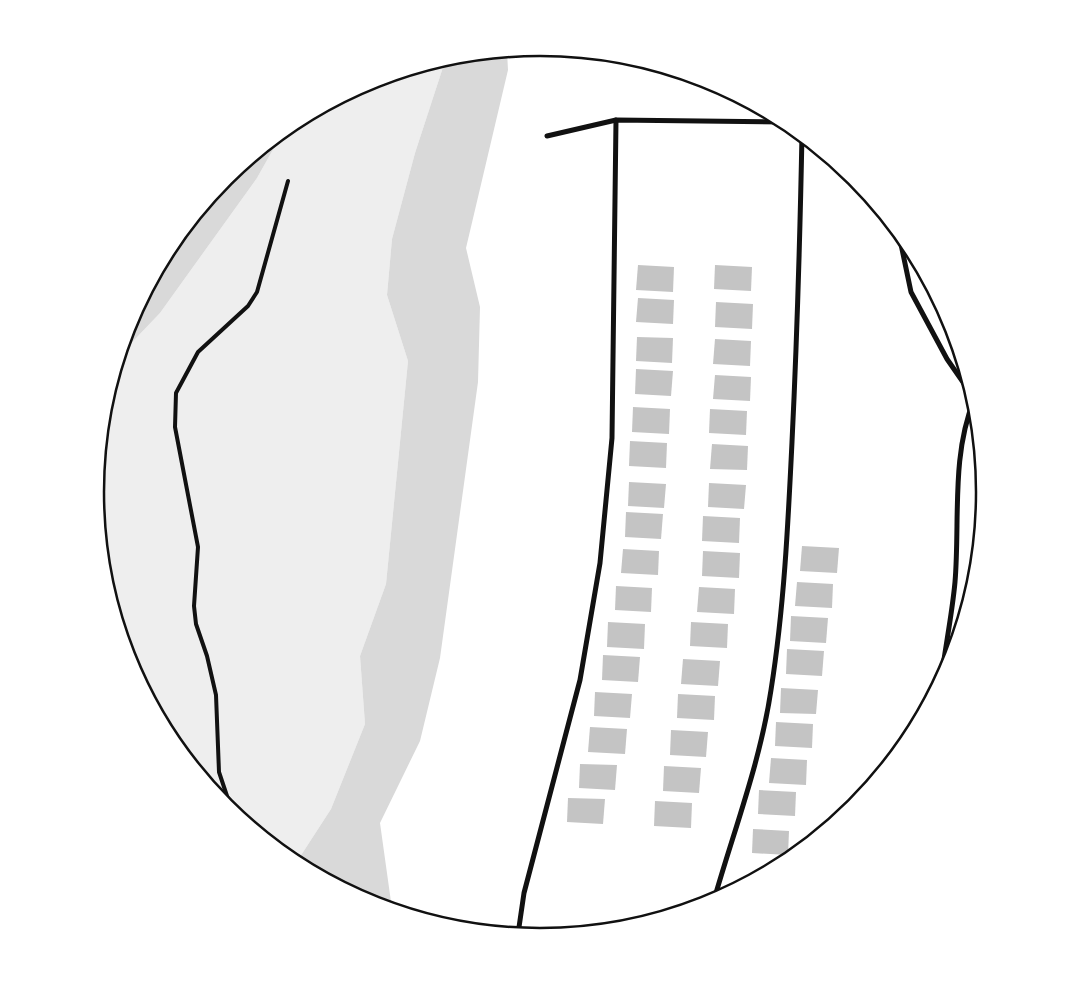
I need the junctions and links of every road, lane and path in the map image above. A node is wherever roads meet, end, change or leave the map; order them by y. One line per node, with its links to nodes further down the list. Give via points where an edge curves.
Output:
1 (616, 120): 2 (street); 3 (street); 12 (street, via 612,438 600,564 580,680 524,893)
2 (769, 122)
3 (547, 136)
4 (802, 144): 11 (street, via 798,318 780,622 759,753)
5 (288, 181): 10 (lane, via 258,292 248,306 198,352 176,393 175,427 198,547 196,624 216,695 219,772)
6 (902, 250): 7 (street, via 911,292)
7 (961, 380)
8 (968, 415): 9 (street, via 961,455 955,582)
9 (945, 654)
10 (226, 794)
11 (717, 890)
12 (519, 927)

